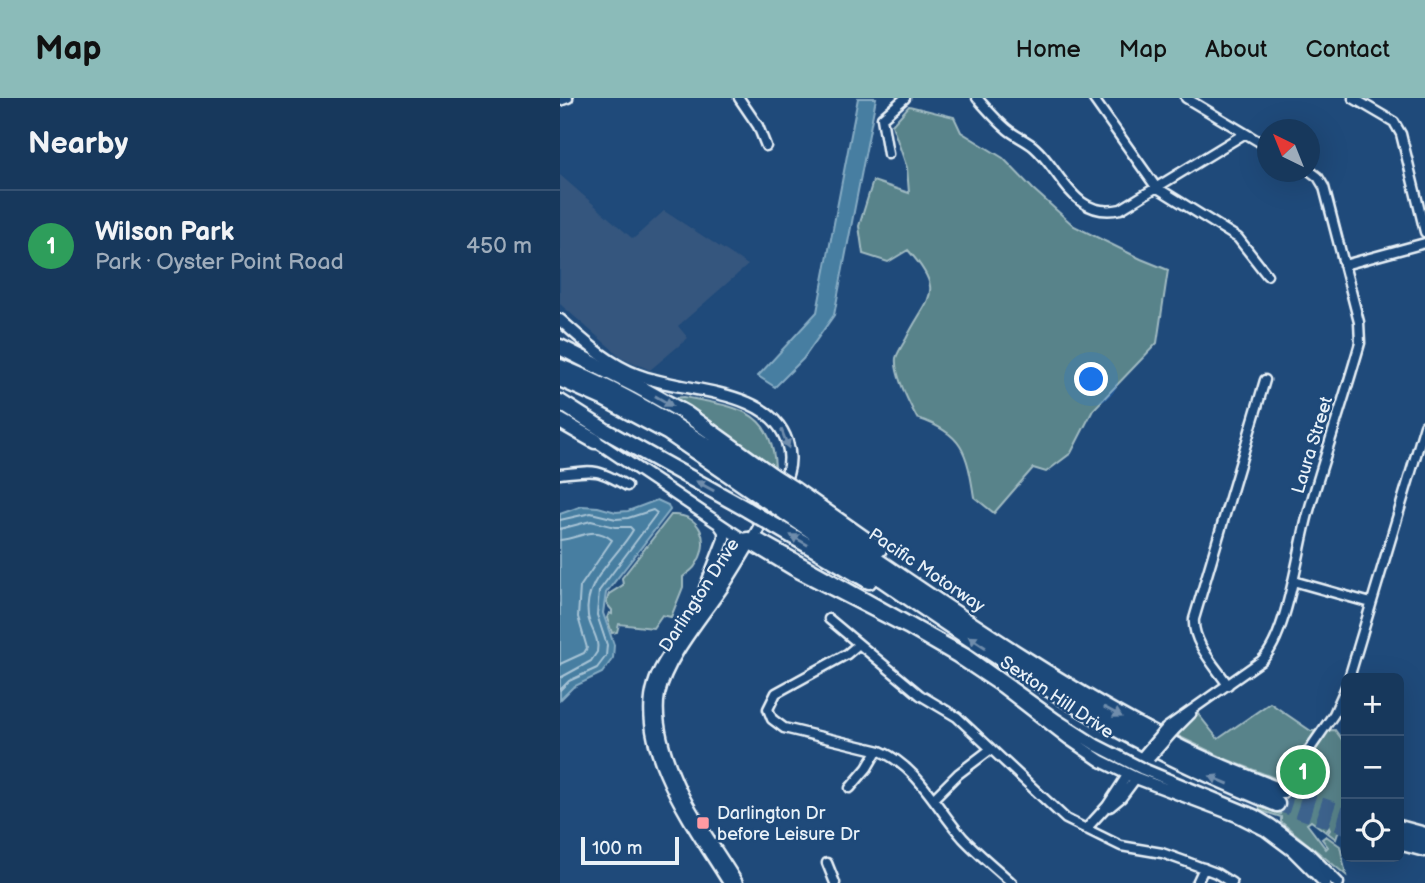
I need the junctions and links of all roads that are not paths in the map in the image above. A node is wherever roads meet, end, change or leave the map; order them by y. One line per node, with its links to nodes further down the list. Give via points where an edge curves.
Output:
1 (568, 98): 8 (street)
2 (739, 98): 11 (street)
3 (905, 98): 12 (street, via 882,118)
4 (977, 98): 14 (street, via 999,122 1041,154 1061,183 1082,202 1110,211 1121,209)
5 (1093, 98): 14 (street)
6 (1186, 98): 9 (street)
7 (1354, 98): 15 (street, via 1394,122 1401,134)
8 (560, 101)
9 (1244, 134): 10 (street); 14 (street)
10 (1257, 141)
11 (766, 146)
12 (888, 154)
13 (1320, 180): 17 (street, Laura Street)
14 (1156, 187): 18 (street, via 1238,238)
15 (1425, 232)
16 (1425, 243): 17 (street)
17 (1344, 265): 35 (street, Laura Street, via 1360,343)
18 (1267, 275)
19 (560, 320): 34 (street, one-way to 34, via 631,372 742,400 773,418 787,441 790,465 786,481)
20 (560, 347): 31 (highway, one-way to 31, via 685,413)
21 (560, 367): 31 (highway, Pacific Motorway, via 676,425)
22 (560, 379): 31 (highway, Pacific Motorway)
23 (1265, 380): 42 (street, via 1194,619 1198,640)
24 (560, 402): 38 (highway, one-way to 24, bridge, via 880,588)
25 (560, 412): 28 (street)
26 (560, 421): 28 (highway)
27 (1425, 425): 37 (street)
28 (595, 441): 33 (street)
29 (560, 474): 30 (street, via 602,471)
30 (627, 486)
31 (770, 488): 32 (highway, Pacific Motorway, bridge); 32 (highway, bridge)
32 (790, 501): 38 (highway, Pacific Motorway); 38 (highway, Pacific Motorway, one-way to 38, via 1096,702 1279,797 1208,775 1113,727)
33 (716, 521): 34 (street); 36 (street, via 724,537)
34 (749, 540): 36 (street, Darlington Drive); 47 (street, Sexton Hill Drive, via 934,635 1071,730); 48 (street, Sexton Hill Drive, via 822,585 940,647 1087,752); 59 (street, Darlington Drive, via 676,657 662,686 658,711 664,746 681,792)
35 (1293, 581): 37 (street); 42 (street, Laura Street, via 1269,653)
36 (701, 602): 58 (street, Darlington Drive, via 658,674 650,719 675,795)
37 (1371, 603): 41 (street)
38 (923, 607)
39 (829, 619): 40 (street)
40 (859, 644): 44 (street); 45 (street, via 776,693 768,709 784,728)
41 (1350, 673)
42 (1228, 685): 47 (street, Laura Street, bridge, via 1170,730)
43 (1341, 698): 46 (street)
44 (992, 749): 50 (street); 51 (street, via 1066,819)
45 (877, 751): 49 (street); 50 (street, via 894,759)
46 (1307, 753)
47 (1139, 767): 48 (street); 65 (street, Sexton Hill Drive, via 1254,815 1296,842)
48 (1132, 776): 51 (street, via 1119,800); 64 (street, Sexton Hill Drive, via 1265,830)
49 (850, 788)
50 (933, 799): 61 (street, via 961,836)
51 (1086, 829): 57 (street, via 1121,846 1162,853)
52 (1404, 829): 53 (highway)
53 (1425, 835)
54 (1404, 843): 55 (highway)
55 (1425, 849)
56 (827, 863): 60 (street)
57 (1204, 868): 62 (street); 63 (street)
58 (729, 883)
59 (737, 883)
60 (835, 883)
61 (1012, 883)
62 (1197, 883)
63 (1232, 883)
64 (1325, 883)
65 (1338, 883)

